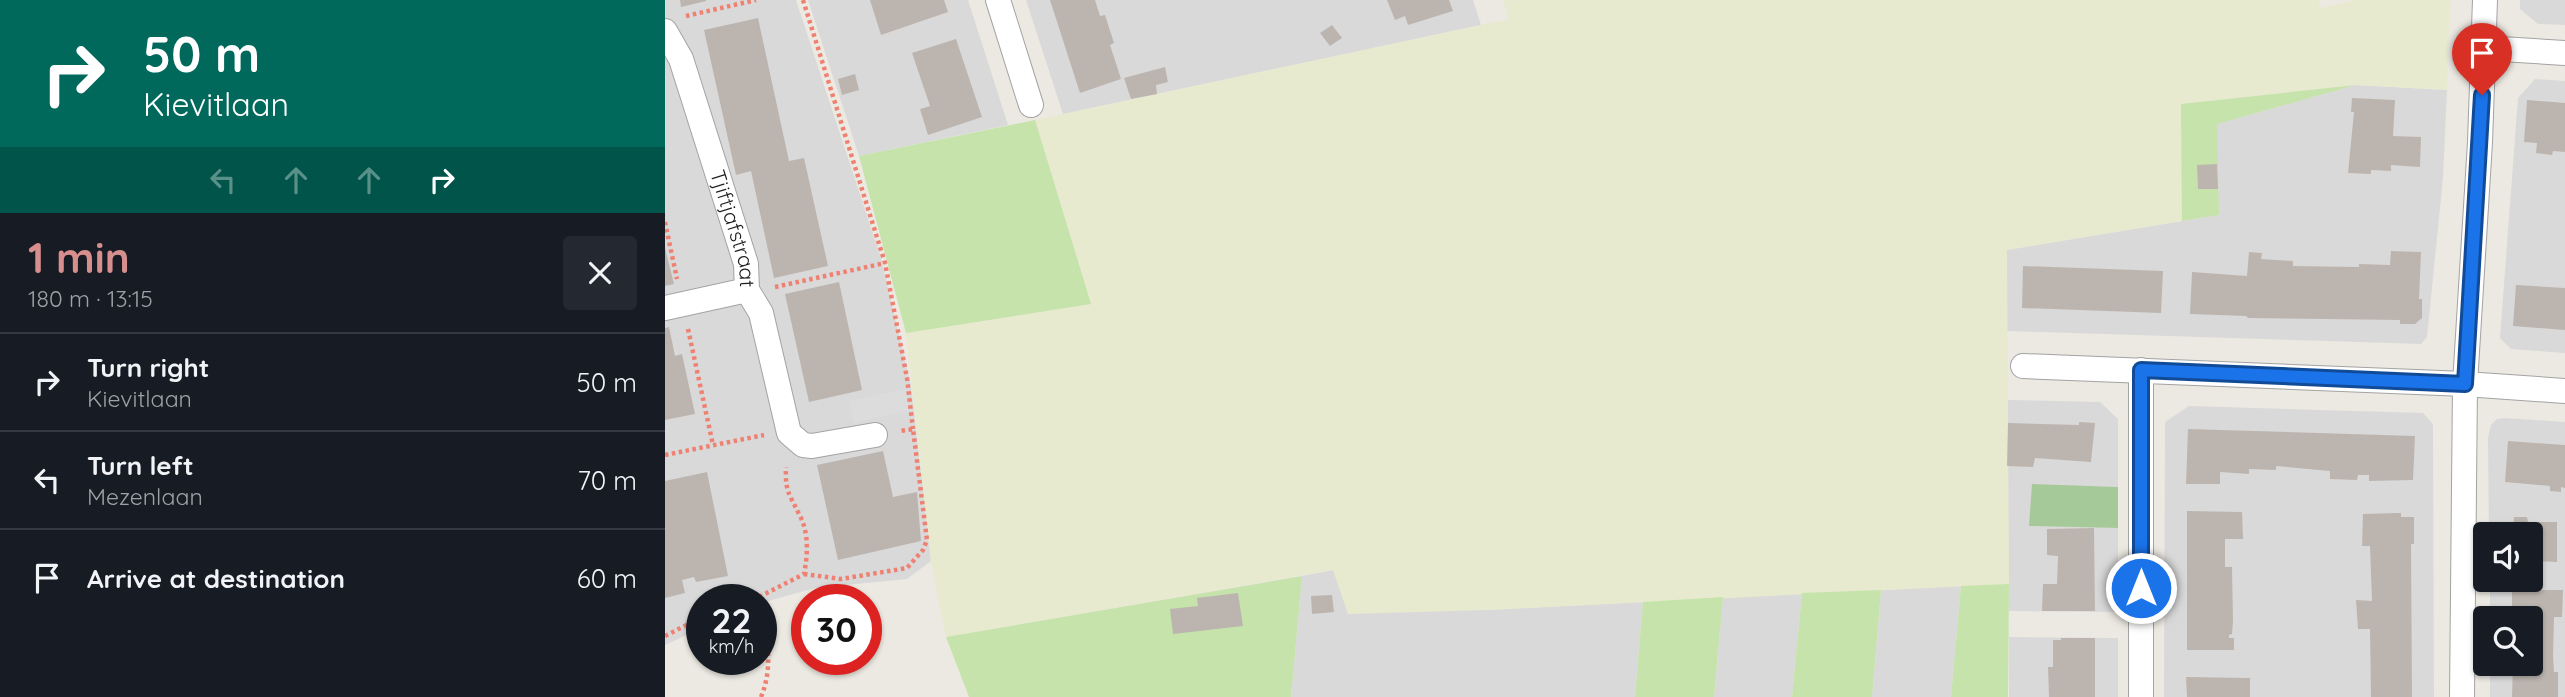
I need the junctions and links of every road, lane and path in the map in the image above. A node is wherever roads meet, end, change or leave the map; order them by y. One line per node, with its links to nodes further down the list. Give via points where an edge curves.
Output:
1 (756, 0): 5 (path)
2 (803, 0): 9 (path)
3 (998, 0): 8 (street)
4 (2485, 0): 6 (street)
5 (672, 24): 10 (street, Tjiftjafstraat, via 746,264)
6 (2485, 48): 7 (street); 14 (street)
7 (2565, 53)
8 (1031, 105)
9 (885, 263): 10 (path); 16 (path)
10 (747, 290): 11 (street); 17 (street, Tjiftjafstraat, via 761,313)
11 (665, 307)
12 (2023, 366): 13 (street)
13 (2141, 370): 14 (street); 26 (street)
14 (2465, 384): 15 (street); 27 (street)
15 (2565, 391)
16 (913, 429): 18 (path); 20 (path, via 927,540 923,550 907,568 841,579)
17 (787, 430): 18 (street, via 795,440 812,446); 19 (path); 20 (path, via 785,482 806,532)
18 (874, 435)
19 (665, 455)
20 (804, 574): 21 (path)
21 (777, 589)
22 (686, 625): 23 (path)
23 (665, 636)
24 (766, 675): 25 (path)
25 (761, 697)
26 (2141, 697)
27 (2462, 697)

